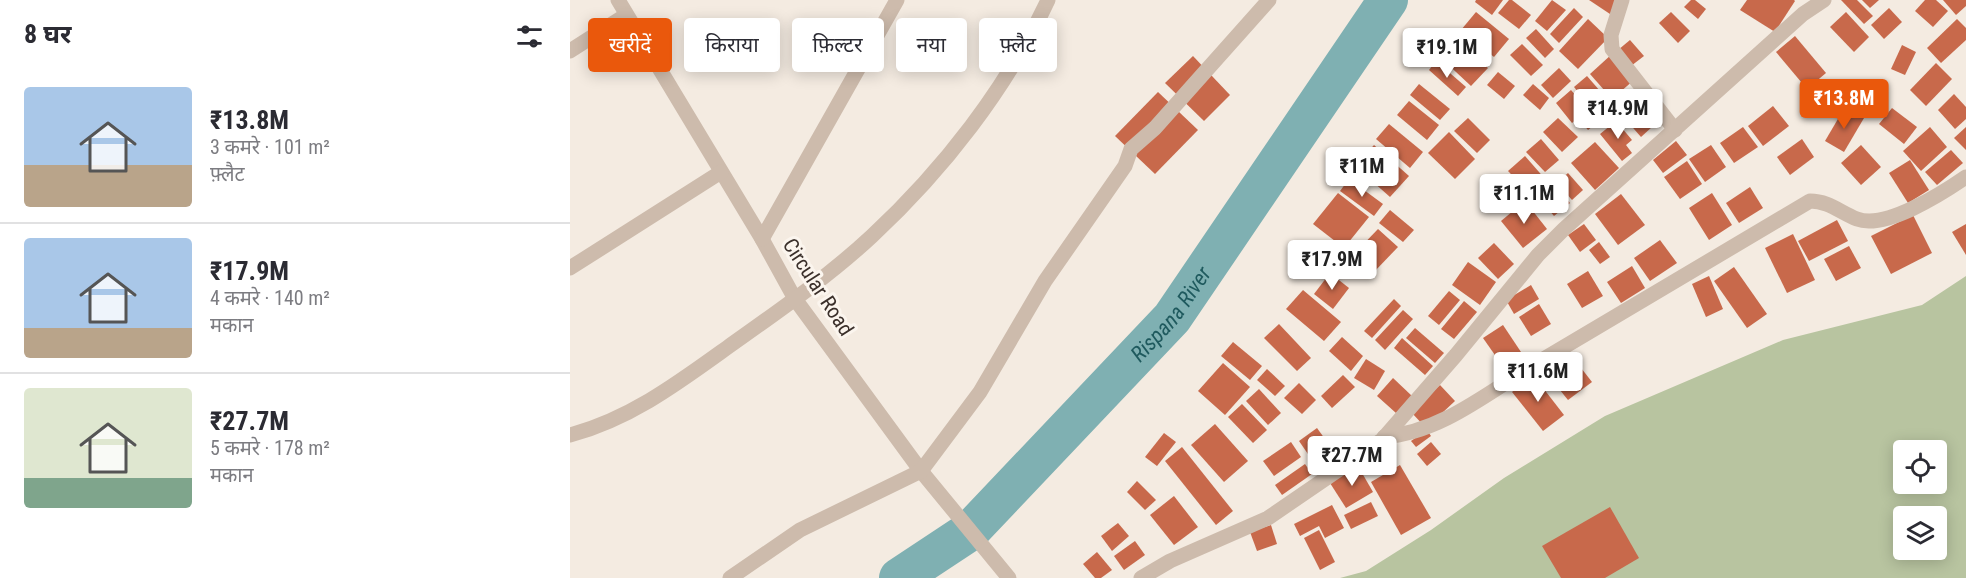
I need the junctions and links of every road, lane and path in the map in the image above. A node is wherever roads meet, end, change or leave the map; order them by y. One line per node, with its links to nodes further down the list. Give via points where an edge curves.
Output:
1 (618, 0): 7 (street, Circular Road)
2 (897, 0): 12 (street)
3 (1048, 0): 14 (street, via 998,91 933,172 872,236)
4 (1269, 0): 17 (street, via 1155,128 1131,149 1125,166 1045,281 980,392)
5 (1622, 0): 9 (street, via 1611,35 1612,49)
6 (1824, 0): 9 (street)
7 (626, 15): 8 (street); 10 (street, Circular Road)
8 (570, 51)
9 (1675, 130): 16 (street, via 1538,255)
10 (722, 172): 12 (street, Circular Road); 13 (street)
11 (1966, 177): 16 (street, via 1902,214 1880,221 1857,219 1824,202 1810,201 1453,416 1404,436)
12 (762, 239): 14 (street, Circular Road)
13 (570, 268)
14 (795, 299): 15 (street, via 660,395 613,420); 17 (street, Circular Road)
15 (570, 435)
16 (1384, 437): 20 (street, via 1268,518)
17 (921, 471): 18 (street, via 800,530); 19 (street, Circular Road)
18 (730, 578)
19 (1009, 578)
20 (1141, 578)

